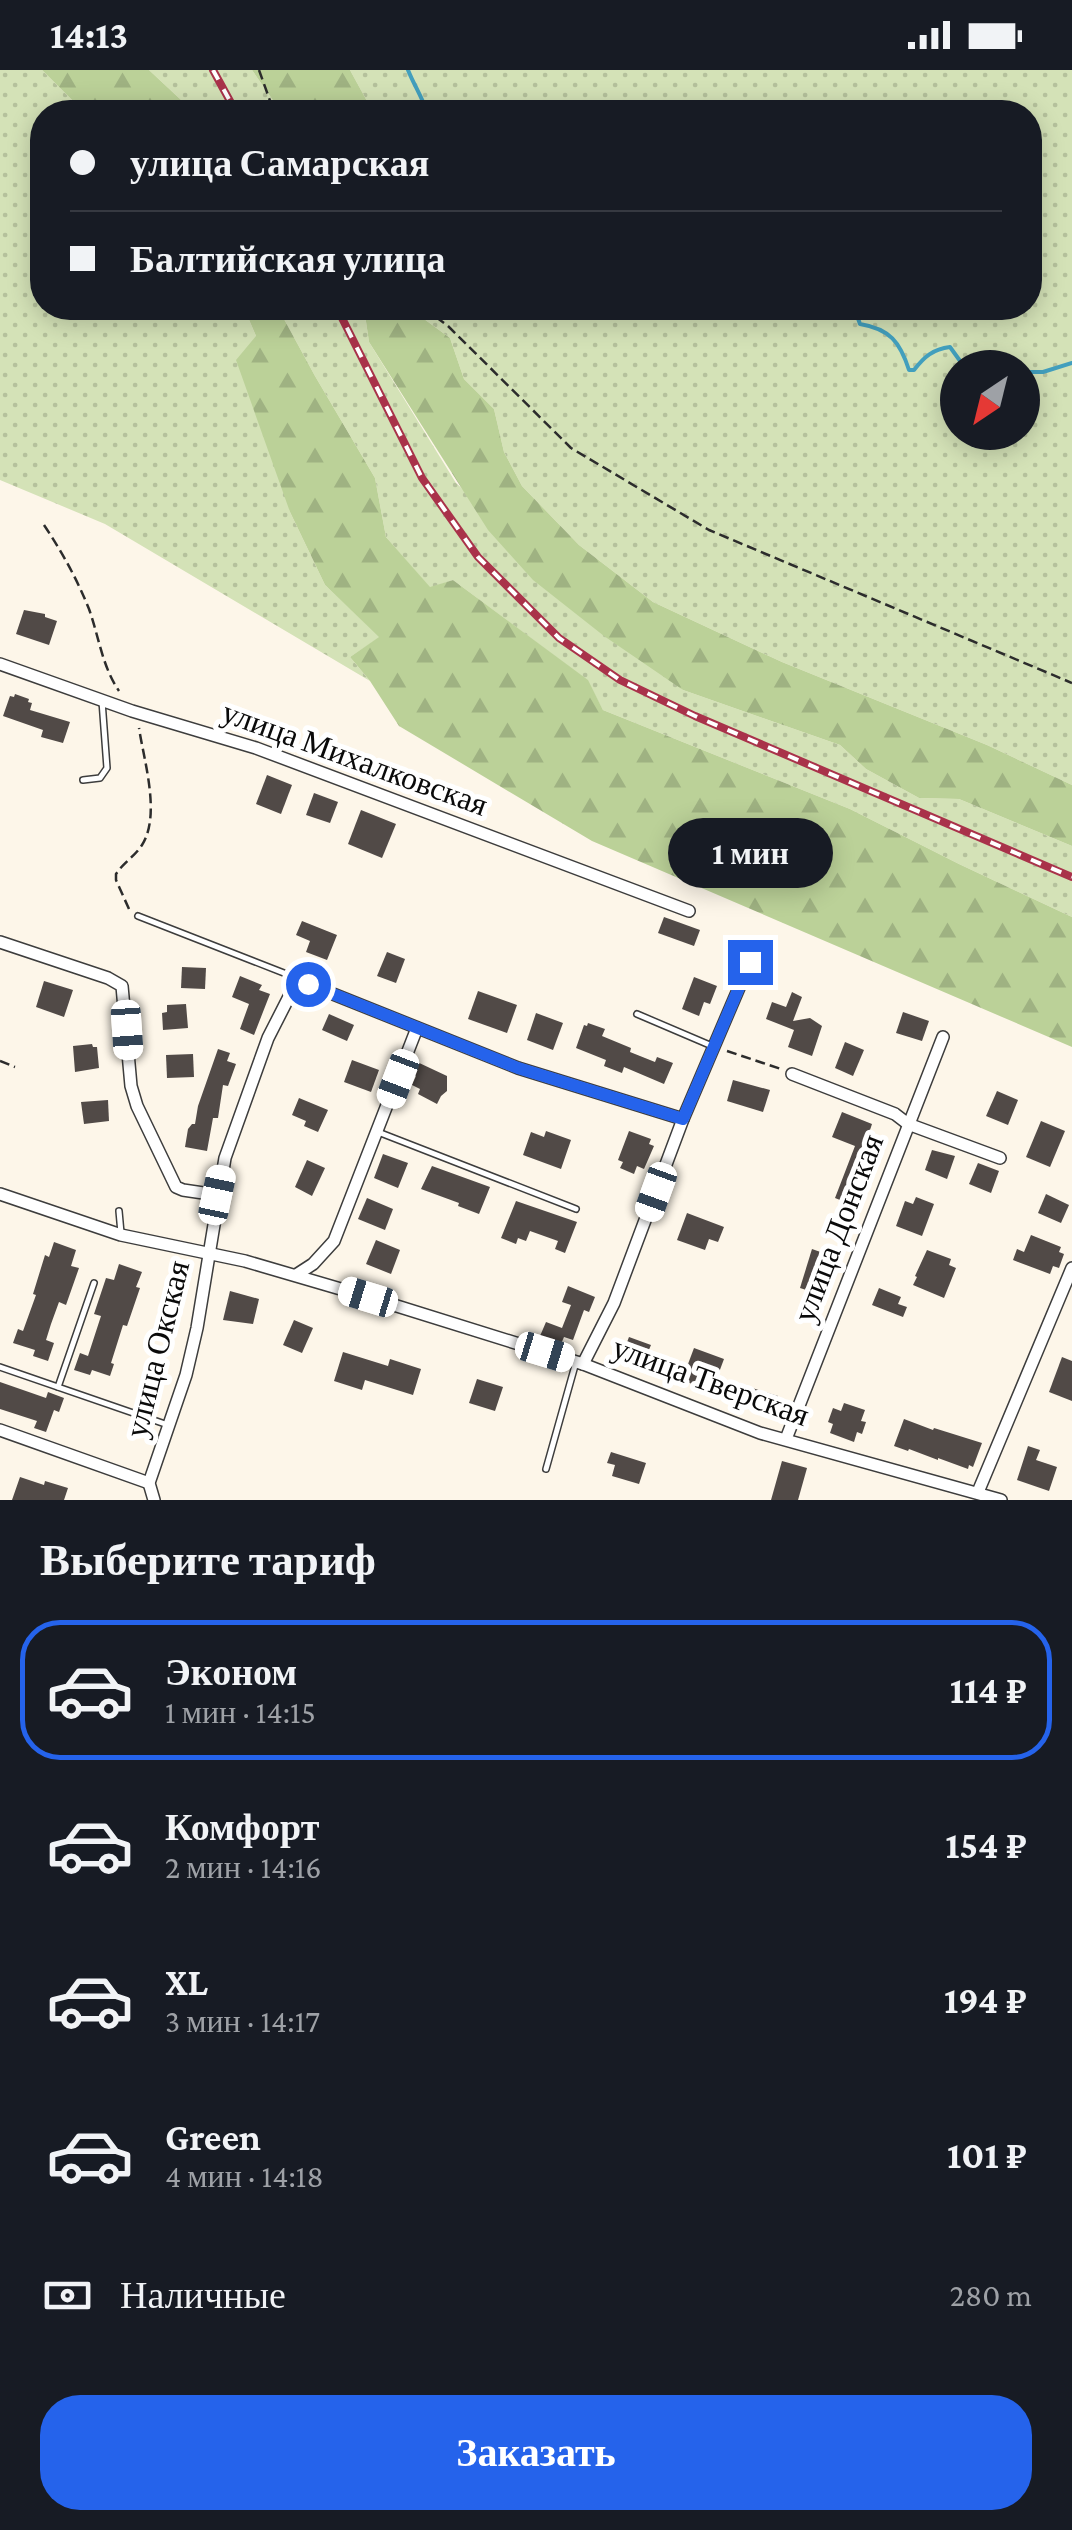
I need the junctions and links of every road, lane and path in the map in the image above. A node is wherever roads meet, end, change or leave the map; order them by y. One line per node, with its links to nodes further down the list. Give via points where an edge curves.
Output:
1 (259, 70): 2 (path)
2 (270, 100)
3 (440, 320): 6 (path, via 571,448 710,530)
4 (44, 525): 8 (path, via 90,611 108,676)
5 (0, 664): 7 (street, улица Михалковская)
6 (1072, 683)
7 (102, 700): 8 (street, улица Михалковская); 9 (lane, via 107,768 100,778)
8 (134, 711): 10 (street, улица Михалковская, via 256,748); 11 (path, via 151,822 144,842 115,877)
9 (83, 780)
10 (689, 911)
11 (138, 916): 14 (lane, via 289,974)
12 (0, 942): 27 (street, via 124,988 138,1106 176,1186)
13 (750, 962): 18 (street)
14 (297, 986): 16 (street, via 308,984); 27 (street, улица Окская, via 268,1038)
15 (636, 1014): 18 (lane)
16 (417, 1028): 22 (street, via 552,1080); 24 (street)
17 (944, 1037): 23 (street, улица Донская)
18 (714, 1046): 21 (path); 22 (street)
19 (0, 1061): 20 (path)
20 (16, 1067)
21 (789, 1072): 23 (street)
22 (683, 1119): 35 (street, via 614,1303)
23 (908, 1124): 25 (street); 40 (street, улица Донская)
24 (378, 1132): 29 (lane); 33 (street, via 334,1241)
25 (1000, 1158)
26 (0, 1194): 30 (street, улица Тверская)
27 (217, 1195): 31 (street, улица Окская)
28 (119, 1210): 30 (lane)
29 (576, 1210)
30 (120, 1234): 31 (street, улица Тверская)
31 (210, 1252): 33 (street, улица Тверская); 38 (street, улица Окская)
32 (1072, 1268): 43 (street)
33 (296, 1275): 35 (street, улица Тверская)
34 (94, 1283): 37 (lane)
35 (580, 1363): 40 (street, улица Тверская); 41 (lane)
36 (0, 1367): 37 (lane)
37 (58, 1387): 38 (lane)
38 (170, 1426): 42 (street, улица Окская)
39 (0, 1430): 42 (street)
40 (786, 1439): 43 (street, улица Тверская)
41 (546, 1469)
42 (150, 1483): 44 (street, улица Окская)
43 (978, 1492): 45 (street, улица Тверская)
44 (154, 1500)
45 (1002, 1500)

